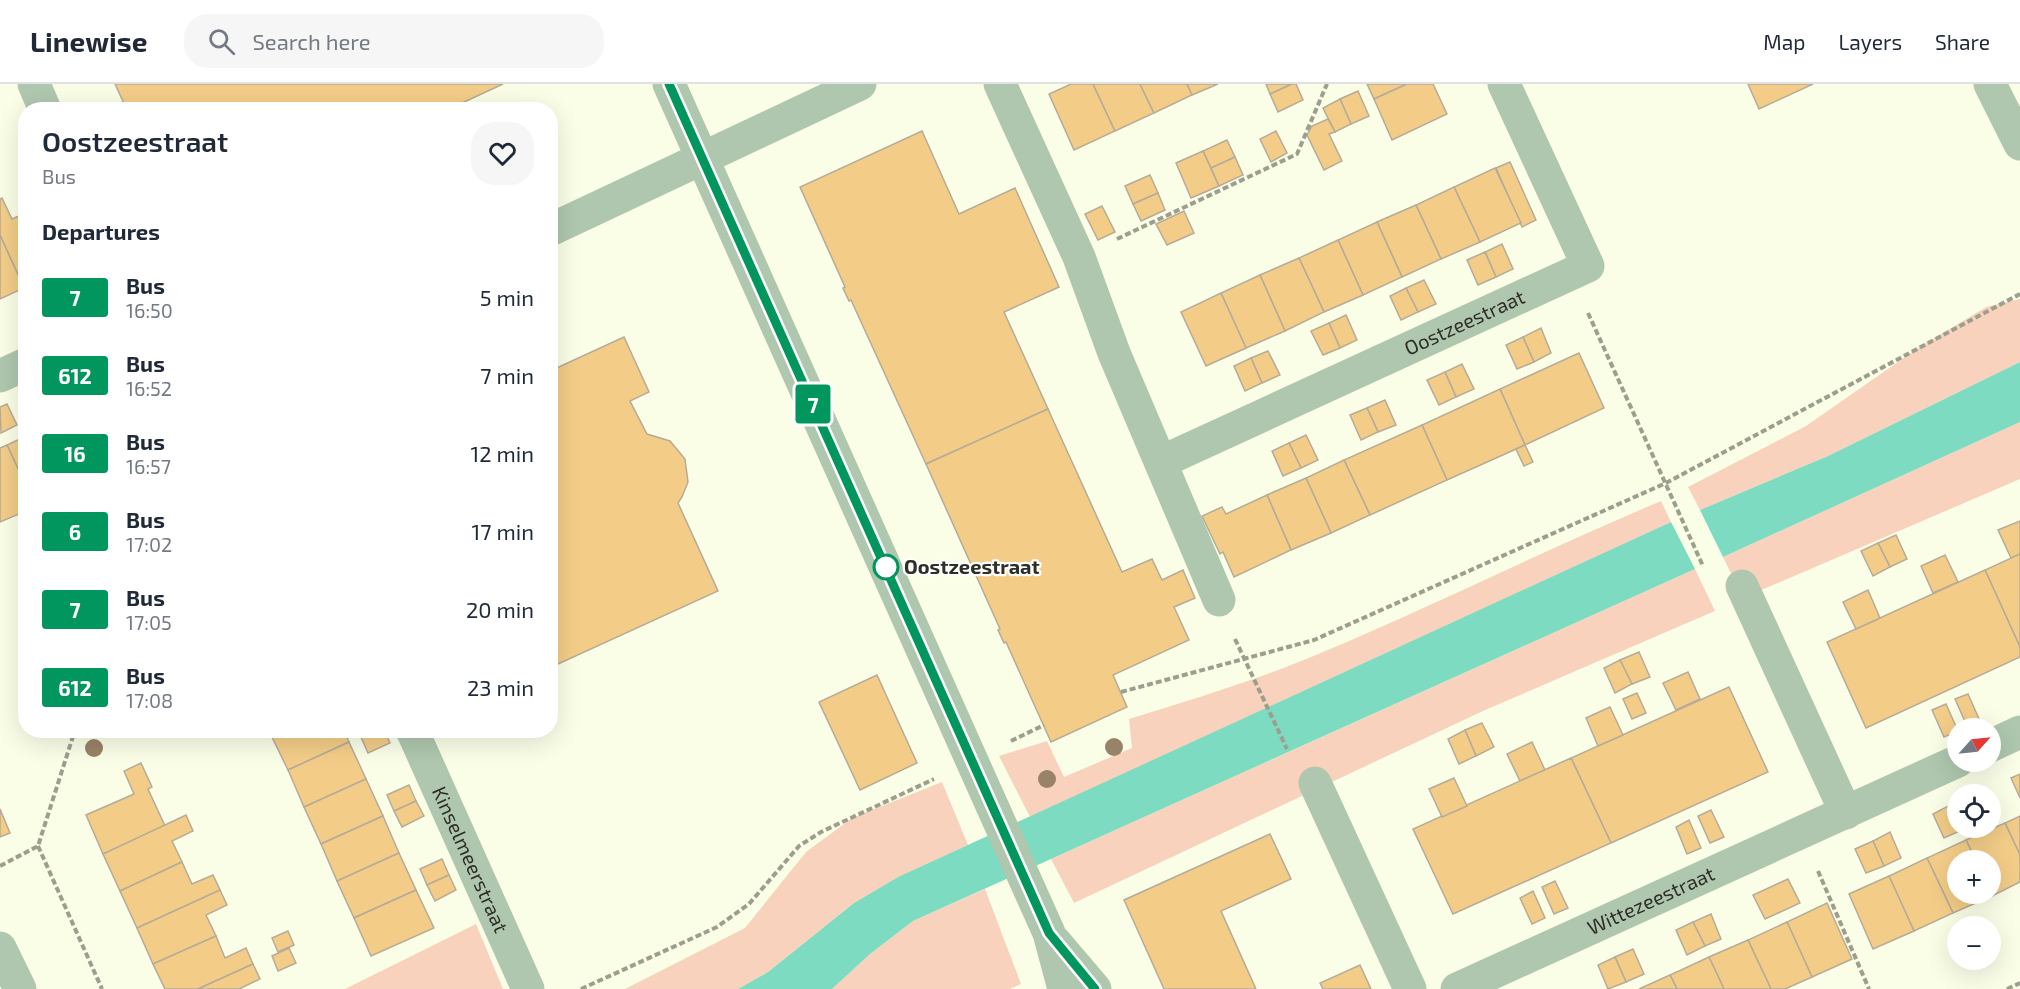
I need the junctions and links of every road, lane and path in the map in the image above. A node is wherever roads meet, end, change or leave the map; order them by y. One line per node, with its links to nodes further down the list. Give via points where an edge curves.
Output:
1 (34, 84): 8 (street)
2 (669, 84): 10 (street)
3 (860, 84): 10 (street)
4 (1000, 84): 12 (street)
5 (1327, 84): 12 (path, via 1297,154)
6 (1504, 84): 13 (street, Oostzeestraat, via 1588,266)
7 (1990, 84): 9 (street)
8 (42, 102)
9 (2020, 144)
10 (704, 158): 11 (street); 30 (street)
11 (558, 226)
12 (1079, 257): 17 (street, via 1114,353)
13 (1570, 274): 17 (street, Oostzeestraat); 18 (path)
14 (2020, 294): 18 (path)
15 (18, 368): 16 (street)
16 (0, 376)
17 (1161, 462): 21 (street)
18 (1666, 483): 19 (path); 22 (path, via 1314,640)
19 (1703, 567)
20 (1742, 586): 33 (street)
21 (1219, 600): 22 (path)
22 (1244, 660): 23 (path); 29 (path)
23 (1121, 692)
24 (1044, 725): 30 (path)
25 (2020, 732): 28 (street)
26 (72, 738): 35 (path)
27 (416, 738): 42 (street, Kinselmeerstraat)
28 (2001, 741)
29 (1288, 749)
30 (972, 760): 39 (street); 43 (path, via 799,846 749,904 717,927)
31 (1947, 766): 33 (street, Wittezeestraat)
32 (1315, 783): 44 (street)
33 (1846, 813): 34 (street, Wittezeestraat)
34 (1801, 832): 45 (street, Wittezeestraat); 46 (path)
35 (38, 846): 36 (path); 41 (path)
36 (0, 866)
37 (0, 948): 40 (street)
38 (2020, 983): 47 (path)
39 (1074, 987)
40 (20, 989)
41 (102, 989)
42 (528, 989)
43 (581, 989)
44 (1410, 989)
45 (1457, 989)
46 (1869, 989)
47 (2007, 989)

